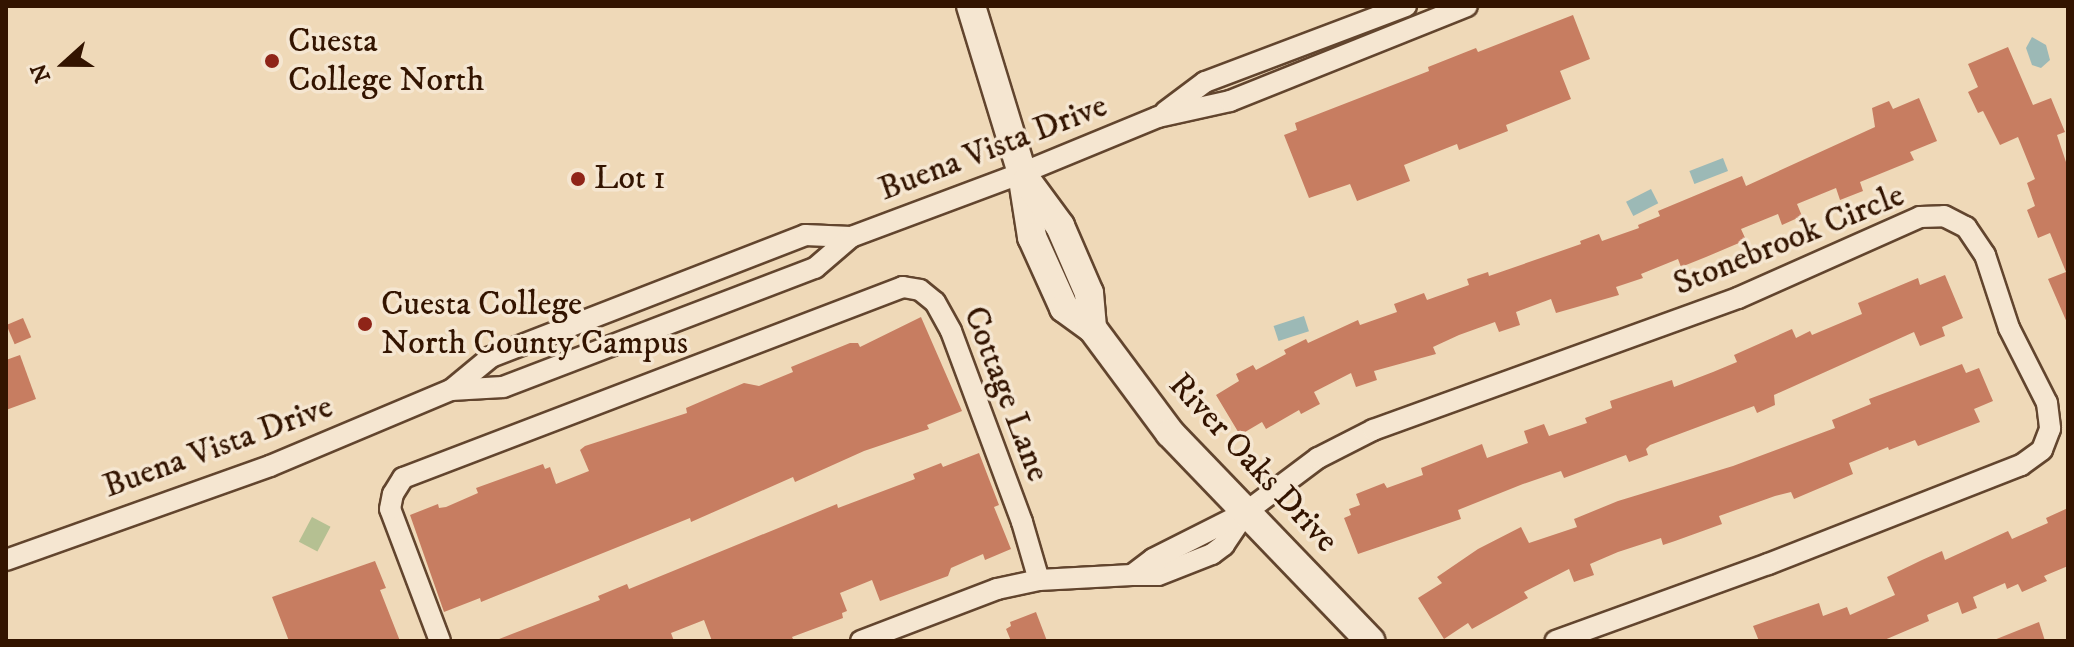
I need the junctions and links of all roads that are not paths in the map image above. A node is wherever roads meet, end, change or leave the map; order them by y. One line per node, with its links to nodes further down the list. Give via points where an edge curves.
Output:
1 (971, 6): 5 (street, River Oaks Drive)
2 (1406, 6): 4 (street, Buena Vista Drive, via 1205,82)
3 (1467, 6): 4 (street, Buena Vista Drive, via 1230,101)
4 (1158, 117): 5 (street, Buena Vista Drive)
5 (1022, 173): 6 (street, Buena Vista Drive); 8 (street, River Oaks Drive, via 1032,237 1064,308 1092,328 1170,433)
6 (851, 237): 7 (street, Buena Vista Drive, via 800,274 503,387); 7 (street, Buena Vista Drive, via 805,235 491,357)
7 (451, 390): 9 (street, Buena Vista Drive, via 270,466)
8 (1246, 512): 10 (street, via 1132,575); 13 (street, River Oaks Drive); 14 (street, Stonebrook Circle, via 1318,458 1373,430 1738,298 1920,217 1944,216 1966,227 1985,255 2009,328 2047,403 2050,429 2042,450 2021,465)
9 (6, 560)
10 (1039, 580): 11 (street, Cottage Lane, via 951,331 935,302 920,290 903,287 403,478 390,509); 12 (street, via 997,589)
11 (440, 641)
12 (861, 641)
13 (1370, 641)
14 (1555, 641)

